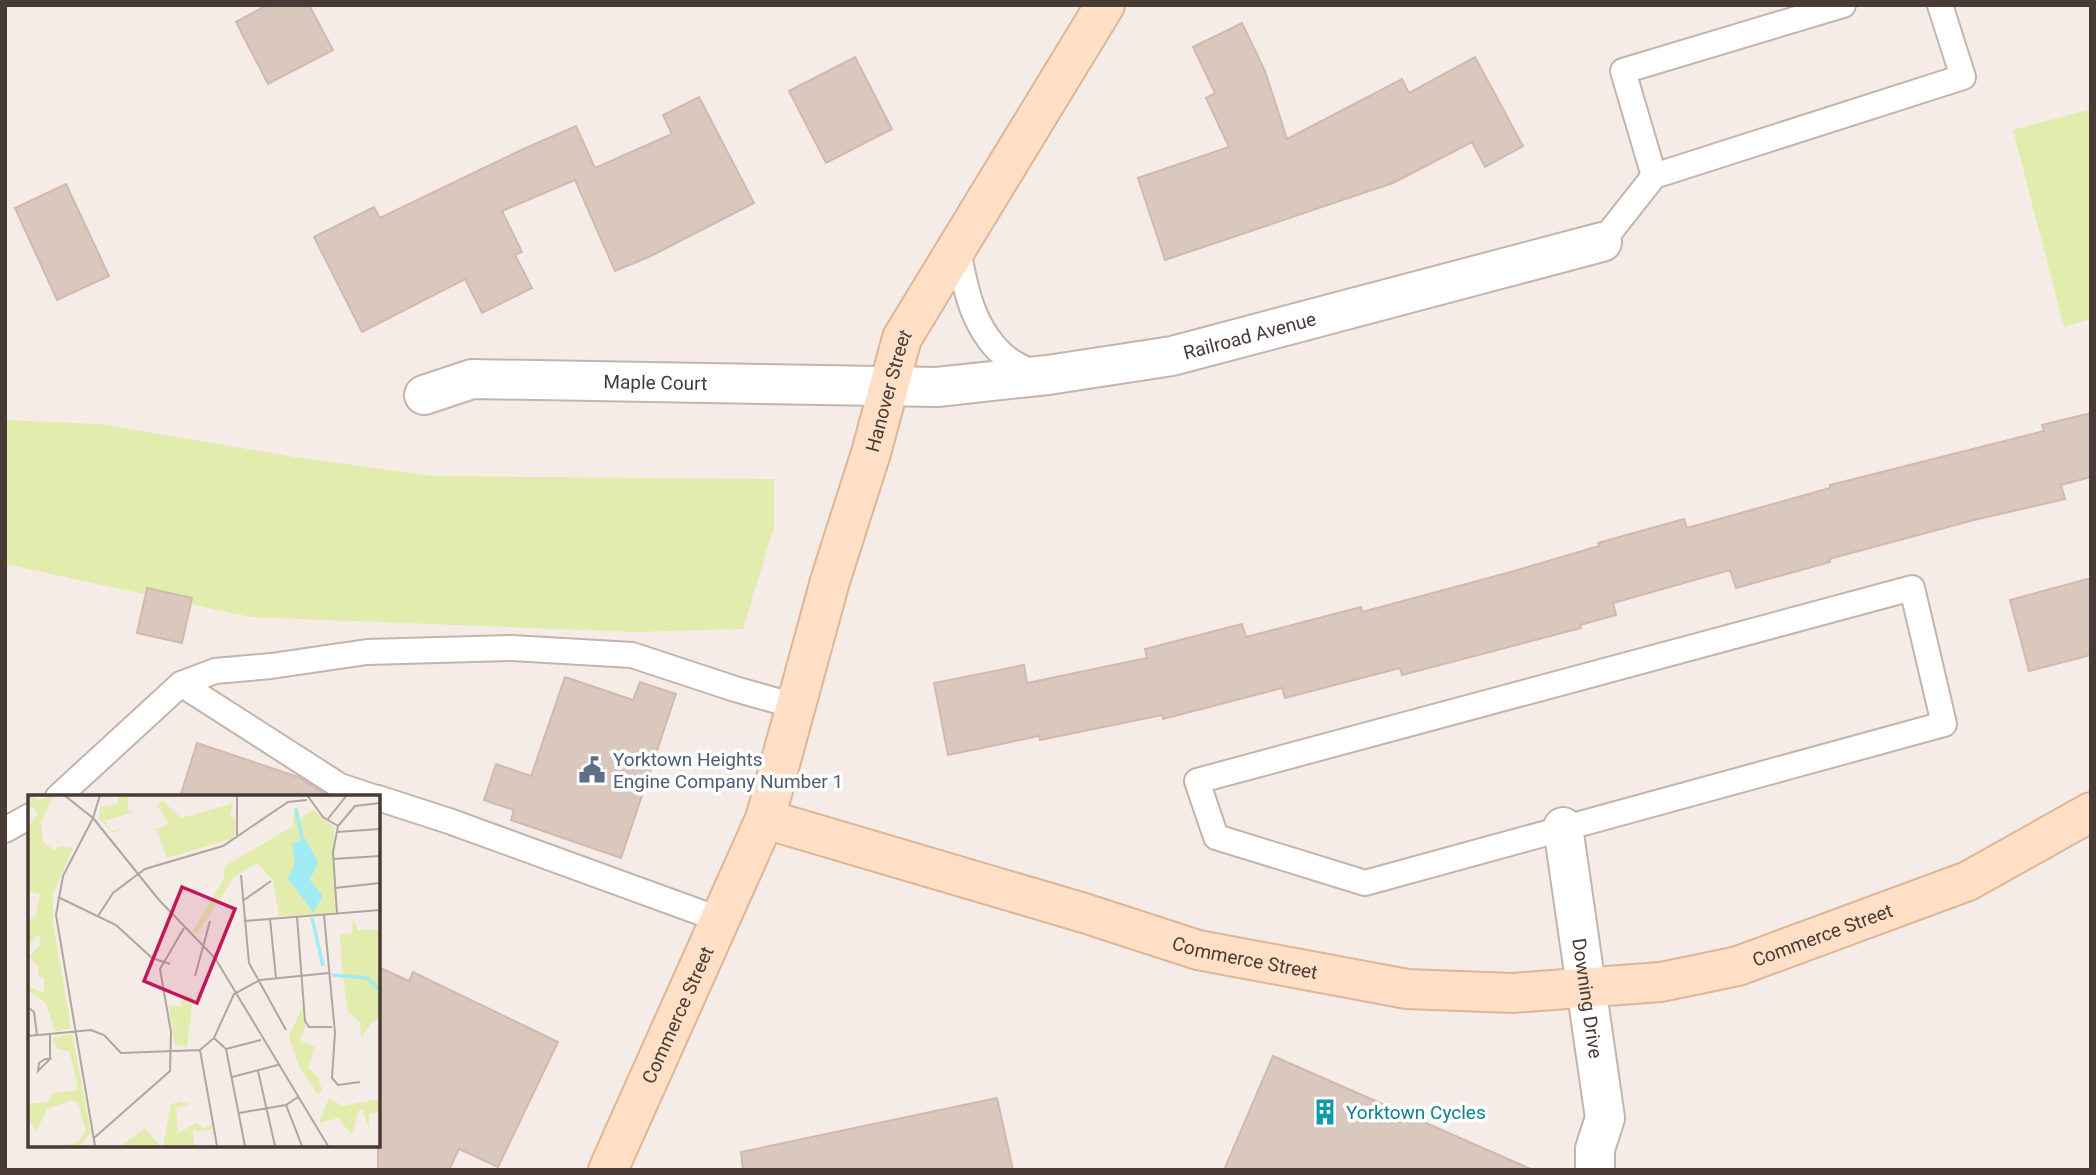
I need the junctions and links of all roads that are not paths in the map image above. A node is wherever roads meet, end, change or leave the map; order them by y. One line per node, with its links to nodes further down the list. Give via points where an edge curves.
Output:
1 (1105, 5): 6 (street, Hanover Street)
2 (1843, 5): 4 (lane, via 1623,71)
3 (1940, 5): 4 (lane, via 1963,77)
4 (1654, 176): 5 (lane)
5 (1602, 242): 7 (street, Railroad Avenue, via 1172,356)
6 (958, 249): 7 (lane, via 971,309 991,343 1010,361); 8 (street, Hanover Street, via 902,338)
7 (1039, 376): 8 (street, Railroad Avenue)
8 (890, 387): 9 (street, Maple Court, via 472,379); 11 (street, Hanover Street)
9 (425, 395)
10 (181, 684): 11 (lane, via 215,671 367,653 512,648 632,655); 12 (lane); 13 (lane, via 340,786)
11 (795, 706): 17 (street, Hanover Street)
12 (60, 795)
13 (367, 795)
14 (380, 799): 20 (lane)
15 (2091, 812): 21 (street, Commerce Street, via 1968,881 1738,966 1661,982)
16 (28, 817): 19 (lane)
17 (765, 819): 20 (street, Commerce Street); 21 (street, Commerce Street, via 1198,950 1407,989 1512,993)
18 (1563, 827): 18 (lane, via 1944,724 1912,588 1197,781 1216,837 1365,883); 21 (street, Downing Drive)
19 (5, 831)
20 (721, 920): 22 (street, Commerce Street)
21 (1586, 988): 23 (street, Downing Drive, via 1605,1118 1595,1149)
22 (608, 1170)
23 (1595, 1170)

